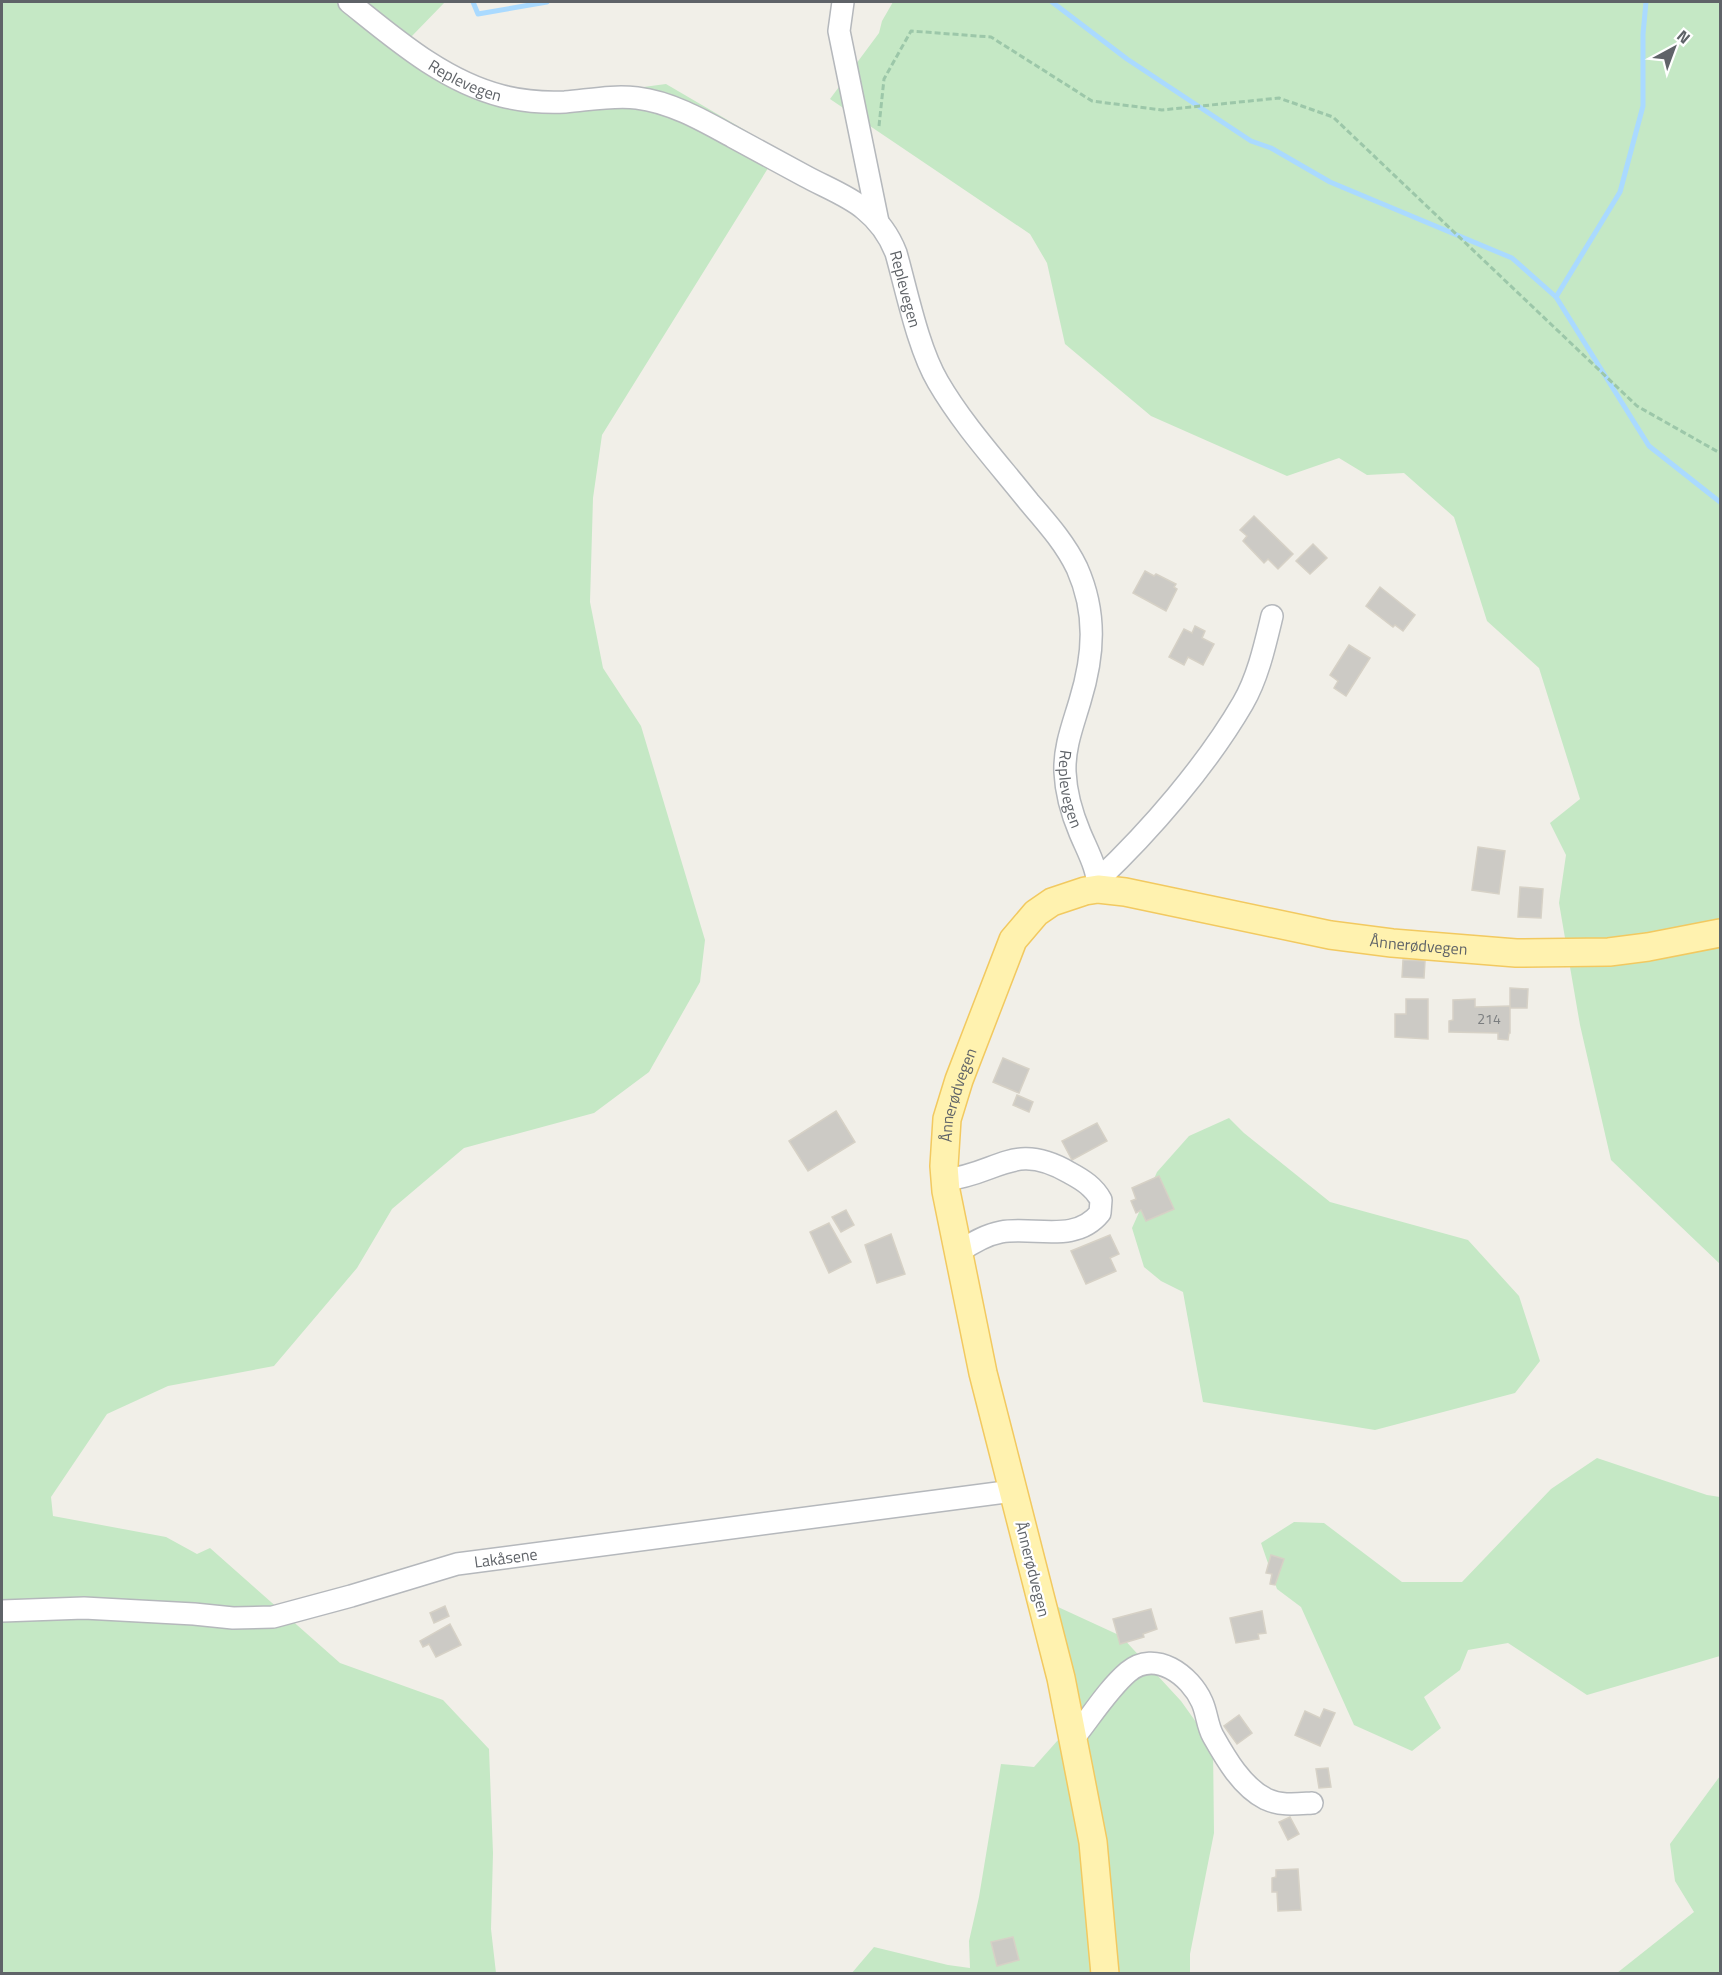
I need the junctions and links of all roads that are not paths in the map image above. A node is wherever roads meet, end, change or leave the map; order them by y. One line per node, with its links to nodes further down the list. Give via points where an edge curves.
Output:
1 (349, 2): 3 (street, Replevegen, via 423,58 481,89 542,102 614,96 665,105 718,129 862,207)
2 (843, 2): 3 (street, via 839,31)
3 (878, 222): 5 (street, Replevegen, via 896,253 937,381 971,430 1056,534 1077,569 1086,595 1092,646 1068,740 1065,771 1070,806)
4 (1272, 616): 5 (street, via 1244,701 1166,808)
5 (1098, 885): 6 (main road, Ånnerødvegen, via 1330,935 1516,953 1609,952); 7 (main road, Ånnerødvegen, via 1052,902 1036,913 1013,940 947,1119)
6 (1720, 933)
7 (945, 1180): 8 (main road, Ånnerødvegen); 8 (street, via 1014,1159 1042,1159 1091,1186 1101,1200 1100,1213 1086,1225 1053,1233 1000,1232)
8 (959, 1252): 9 (main road, Ånnerødvegen, via 983,1373)
9 (1013, 1491): 10 (street, Lakåsene, via 457,1564 273,1617 84,1608); 11 (main road, Ånnerødvegen)
10 (2, 1611)
11 (1073, 1739): 12 (street, via 1129,1671 1143,1664 1166,1666 1194,1688 1211,1733 1245,1782 1265,1798 1281,1804); 13 (main road, Ånnerødvegen, via 1093,1842)
12 (1312, 1803)
13 (1105, 1974)

